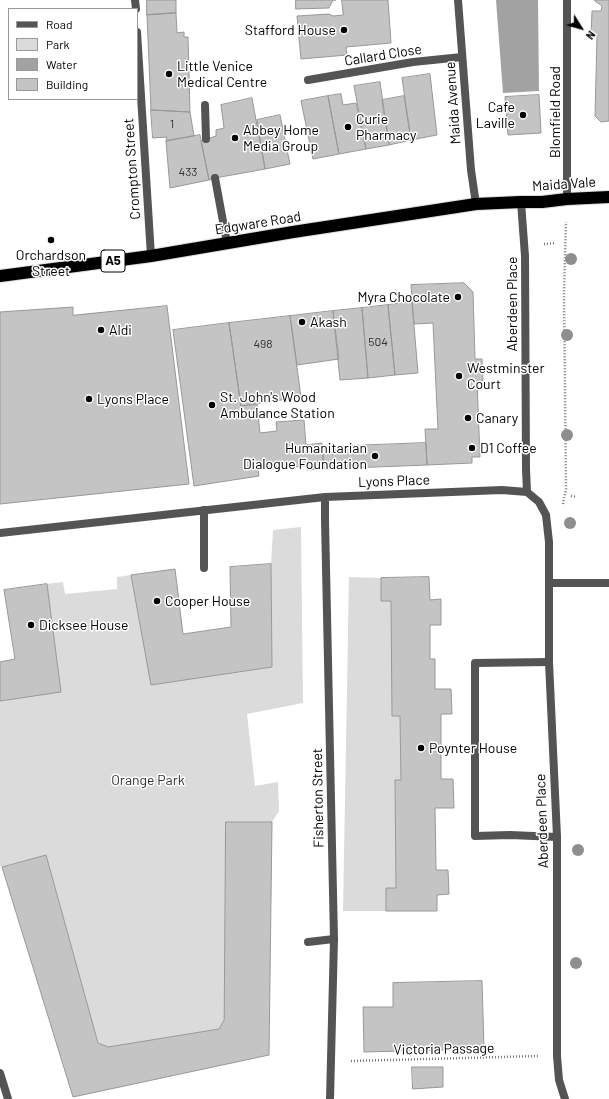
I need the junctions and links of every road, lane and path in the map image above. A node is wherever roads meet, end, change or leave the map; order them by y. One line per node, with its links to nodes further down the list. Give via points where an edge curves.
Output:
1 (458, 0): 4 (street, Maida Avenue)
2 (567, 0): 10 (street, Blomfield Road)
3 (138, 48): 16 (street, Crompton Street)
4 (462, 57): 5 (street, Callard Close, via 413,62); 12 (street, Maida Avenue)
5 (308, 80)
6 (204, 105): 7 (street)
7 (206, 139)
8 (215, 178): 13 (street)
9 (609, 197): 10 (highway, Maida Vale / A5)
10 (567, 199): 11 (highway, Maida Vale / A5); 22 (path, via 564,291 566,488)
11 (521, 202): 12 (highway, Edgware Road / A5); 18 (street, Aberdeen Place)
12 (476, 204): 13 (highway, Edgware Road / A5)
13 (227, 243): 16 (highway, Edgware Road / A5)
14 (556, 243): 15 (path)
15 (544, 244)
16 (151, 256): 17 (highway, Edgware Road / A5)
17 (0, 276)
18 (527, 492): 19 (street, Lyons Place, via 502,490); 26 (street, Aberdeen Place, via 539,502 546,515)
19 (326, 496): 23 (street, Lyons Place); 30 (street, Fisherton Street)
20 (572, 496): 21 (path)
21 (576, 497)
22 (562, 508)
23 (204, 510): 24 (street, Lyons Place); 25 (street)
24 (0, 532)
25 (204, 568)
26 (549, 583): 27 (street); 28 (street, Aberdeen Place)
27 (609, 583)
28 (549, 662): 29 (street, Aberdeen Place); 29 (street, via 475,663 475,836)
29 (557, 837): 32 (street, Aberdeen Place)
30 (334, 939): 31 (street); 33 (street, Fisherton Street)
31 (308, 942)
32 (557, 1056): 33 (path, Victoria Passage); 37 (street, Aberdeen Place, via 559,1080)
33 (331, 1061): 36 (street, Fisherton Street)
34 (0, 1073): 35 (street)
35 (8, 1099)
36 (330, 1099)
37 (565, 1099)

